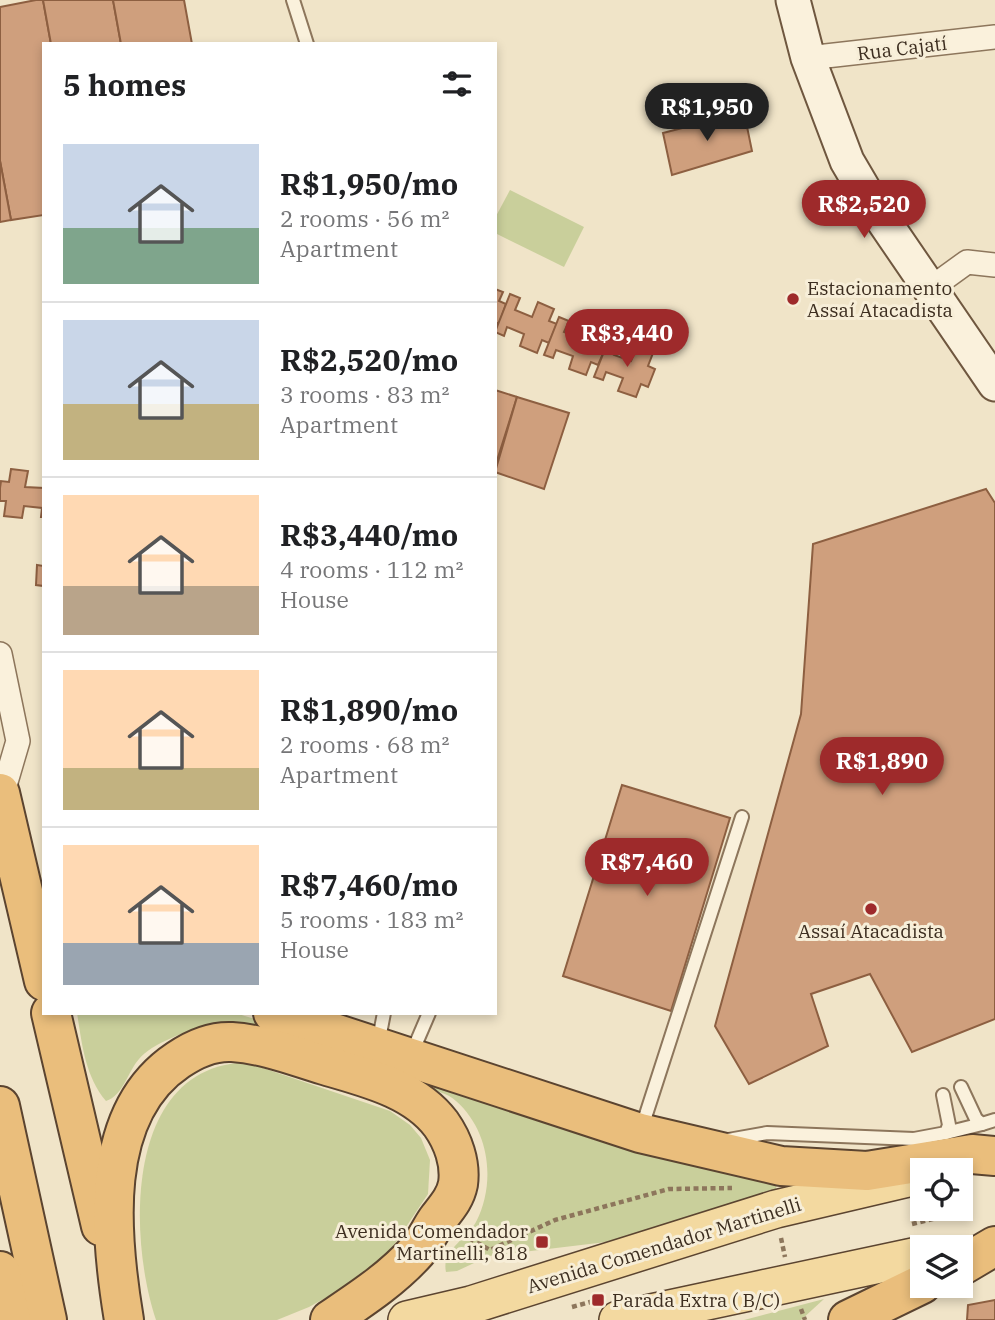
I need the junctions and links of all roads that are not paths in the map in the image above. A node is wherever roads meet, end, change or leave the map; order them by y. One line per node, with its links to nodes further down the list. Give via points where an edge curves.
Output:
1 (293, 0): 4 (lane)
2 (793, 0): 5 (main road)
3 (995, 37): 5 (street, Rua Cajatí)
4 (306, 42)
5 (808, 58): 7 (main road, via 847,161)
6 (995, 265): 7 (street, via 967,262)
7 (931, 288): 8 (main road)
8 (995, 384)
9 (0, 654): 10 (street, via 18,741)
10 (1, 796): 12 (highway)
11 (742, 817): 23 (lane)
12 (15, 854): 13 (highway, via 30,890); 14 (highway)
13 (42, 902)
14 (42, 972)
15 (51, 1015): 38 (highway)
16 (283, 1015): 18 (highway)
17 (426, 1015): 18 (lane)
18 (390, 1040): 23 (highway)
19 (961, 1087): 26 (lane)
20 (943, 1095): 24 (lane, via 949,1125)
21 (0, 1106): 37 (highway)
22 (995, 1120): 26 (lane)
23 (640, 1133): 25 (highway)
24 (946, 1133): 25 (lane, via 914,1139 767,1133); 26 (lane)
25 (700, 1146): 26 (highway, via 781,1166 867,1171 972,1154)
26 (991, 1146): 27 (main road)
27 (966, 1158)
28 (910, 1178): 40 (main road, Avenida Comendador Martinelli, via 776,1209 471,1305)
29 (995, 1238): 30 (main road)
30 (973, 1243)
31 (995, 1247): 33 (highway)
32 (910, 1258): 41 (main road)
33 (973, 1259)
34 (0, 1271): 36 (highway)
35 (910, 1290): 42 (highway)
36 (11, 1320)
37 (47, 1320)
38 (123, 1320): 39 (highway, via 113,1202 118,1158 130,1116 145,1089 163,1070 207,1045 231,1042 274,1049 388,1085 440,1123 457,1153 458,1184 450,1205 418,1250 379,1287)
39 (330, 1320)
40 (407, 1320)
41 (618, 1320)
42 (848, 1320)

